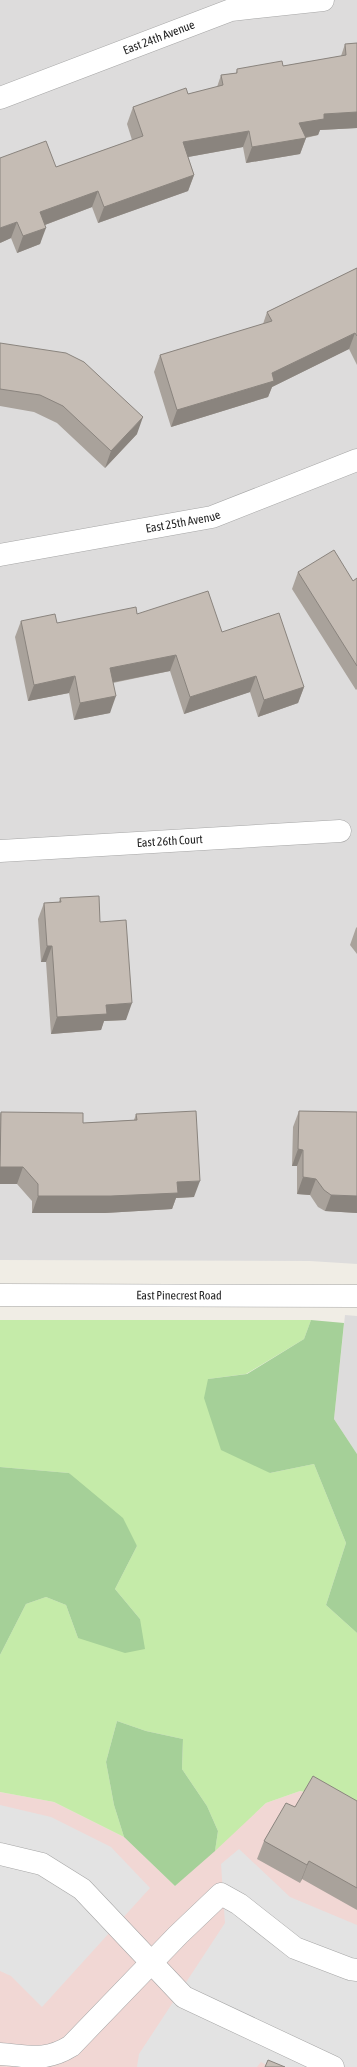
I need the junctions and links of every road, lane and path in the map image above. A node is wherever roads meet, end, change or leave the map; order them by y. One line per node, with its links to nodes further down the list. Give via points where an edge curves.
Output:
1 (324, 0): 2 (street, East 24th Avenue, via 231,10)
2 (0, 98)
3 (357, 460): 4 (street, East 25th Avenue, via 212,517)
4 (0, 555)
5 (340, 831): 6 (street, East 26th Court)
6 (0, 851)
7 (0, 1295): 8 (street, East Pinecrest Road)
8 (357, 1296)
9 (0, 1854): 10 (street, via 42,1864 82,1889)
10 (152, 1962): 11 (street, via 221,1894 239,1904 295,1948); 12 (street, via 71,2046 57,2055 42,2058); 13 (street, via 184,1997)
11 (357, 1970)
12 (0, 2054)
13 (333, 2067)

